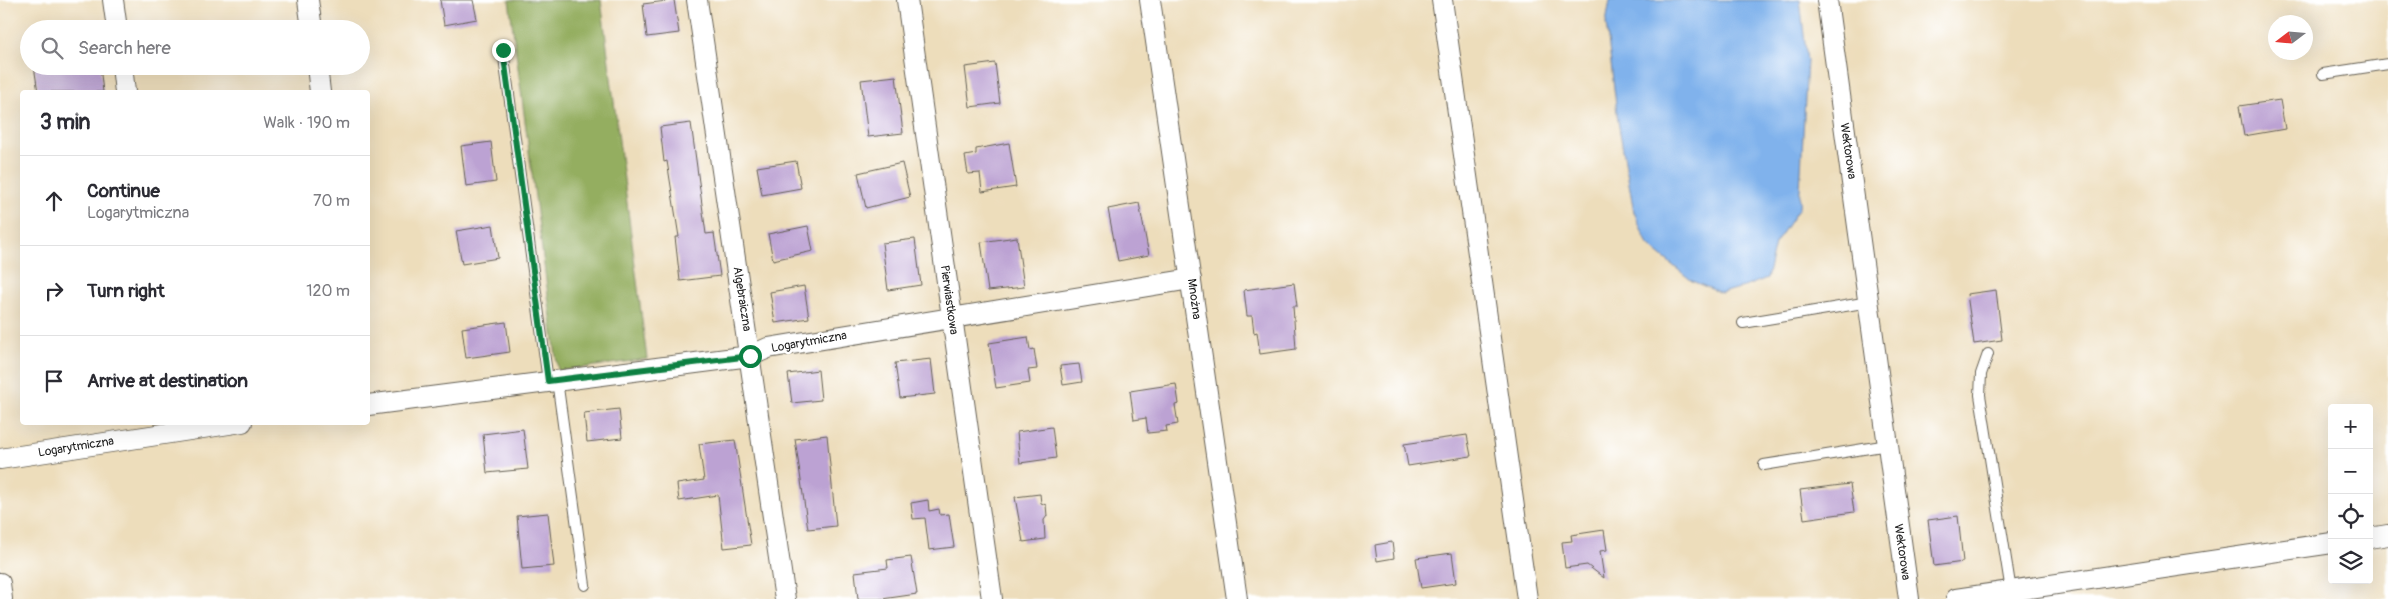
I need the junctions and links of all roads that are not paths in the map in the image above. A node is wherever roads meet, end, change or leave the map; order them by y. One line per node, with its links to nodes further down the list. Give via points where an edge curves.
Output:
1 (308, 0): 9 (street)
2 (697, 0): 22 (street, Algebraiczna)
3 (907, 0): 19 (street, Pierwiastkowa)
4 (1150, 0): 17 (street, Mnożna)
5 (1442, 0): 40 (street)
6 (1827, 0): 18 (street, Wektorowa)
7 (113, 1): 8 (street)
8 (116, 20)
9 (311, 20)
10 (503, 50): 23 (lane)
11 (2388, 64): 12 (lane)
12 (2323, 74)
13 (123, 75): 15 (street)
14 (318, 75): 16 (street)
15 (125, 90)
16 (320, 90)
17 (1191, 279): 19 (street, Logarytmiczna); 39 (street, Mnożna)
18 (1868, 302): 20 (lane); 27 (street, Wektorowa)
19 (952, 317): 22 (street, Logarytmiczna, via 768,348); 38 (street, Pierwiastkowa)
20 (1743, 323)
21 (1988, 354): 35 (lane, via 1981,374 1980,395)
22 (750, 356): 23 (street, Logarytmiczna); 37 (street, Algebraiczna)
23 (553, 380): 24 (street, Logarytmiczna); 34 (lane)
24 (370, 405)
25 (198, 425): 26 (street, Logarytmiczna)
26 (169, 427): 28 (street, Logarytmiczna)
27 (1888, 445): 29 (lane); 41 (street, Wektorowa)
28 (0, 459)
29 (1764, 465)
30 (2388, 535): 31 (street)
31 (2373, 537)
32 (2328, 544): 35 (street)
33 (0, 583): 36 (street)
34 (585, 585)
35 (2005, 592): 42 (street)
36 (2, 599)
37 (786, 599)
38 (992, 599)
39 (1237, 599)
40 (1526, 599)
41 (1909, 599)
42 (1956, 599)

